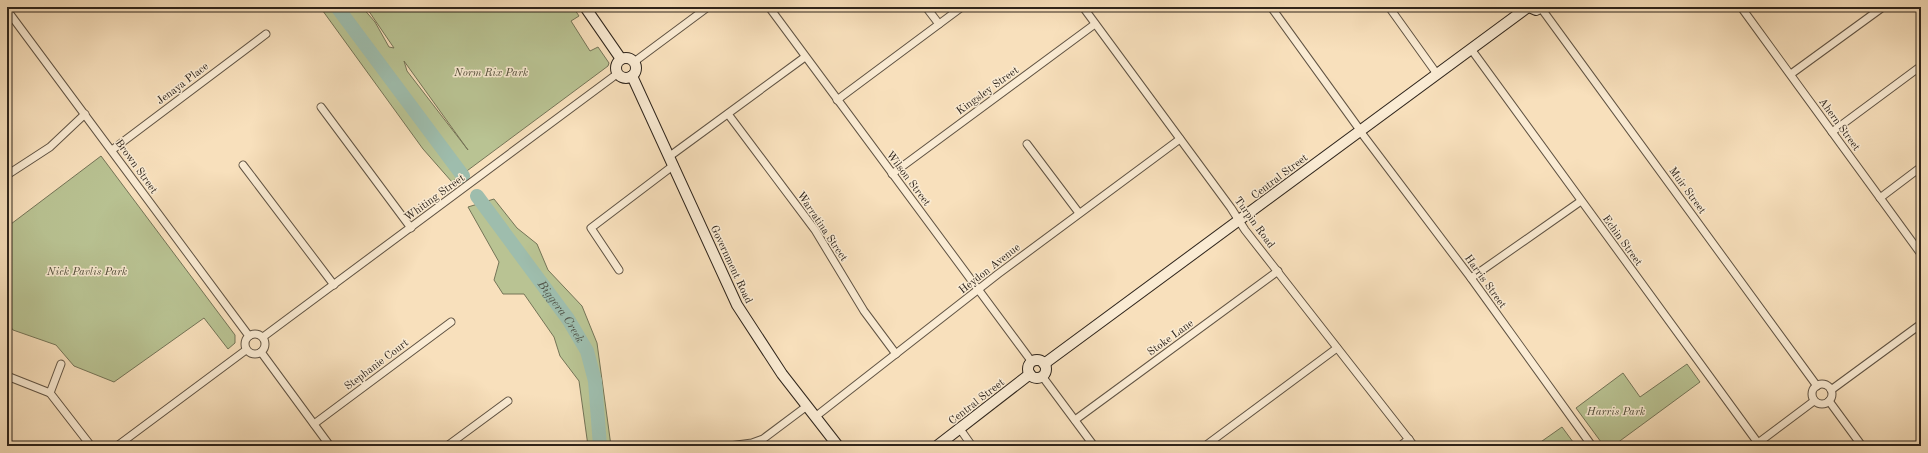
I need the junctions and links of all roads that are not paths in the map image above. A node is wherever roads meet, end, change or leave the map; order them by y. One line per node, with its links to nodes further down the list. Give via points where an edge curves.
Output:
1 (585, 7): 19 (main road)
2 (708, 7): 20 (street)
3 (769, 7): 18 (street, Wilson Street)
4 (926, 7): 14 (street)
5 (962, 7): 14 (street)
6 (1083, 7): 15 (street, Turpin Road)
7 (1271, 7): 30 (street, Harris Street)
8 (1389, 7): 23 (street)
9 (1528, 7): 12 (main road, via 1536,10); 17 (main road, Central Street)
10 (1741, 7): 24 (street, Ahern Street)
11 (1883, 7): 24 (street)
12 (1542, 8): 65 (street, Muir Street)
13 (7, 10): 28 (street, Brown Street)
14 (939, 24): 26 (street)
15 (1095, 24): 32 (street, Turpin Road); 39 (street, Kingsley Street)
16 (266, 34): 34 (street, Jenaya Place)
17 (1471, 49): 23 (main road, Central Street); 41 (street, Echin Street)
18 (805, 57): 26 (street, Wilson Street); 29 (street)
19 (621, 59): 20 (main road, via 628,58); 22 (main road, via 616,64)
20 (634, 62): 25 (main road, via 636,70)
21 (1921, 66): 31 (street)
22 (617, 74): 25 (main road, via 626,78); 44 (street, Whiting Street)
23 (1437, 74): 30 (main road, Central Street)
24 (1790, 74): 31 (street, Ahern Street)
25 (632, 76): 35 (main road, Government Road)
26 (837, 100): 39 (street, Wilson Street)
27 (321, 107): 44 (street)
28 (85, 114): 34 (street, Brown Street); 38 (street, via 50,147)
29 (728, 114): 35 (street); 58 (street, Warratina Street, via 815,230 864,311)
30 (1360, 131): 43 (main road, Central Street); 48 (street, Harris Street)
31 (1832, 132): 40 (street, Ahern Street)
32 (1180, 139): 42 (street, Heydon Avenue); 43 (street, Turpin Road)
33 (1027, 144): 42 (street)
34 (112, 150): 53 (street, Brown Street)
35 (672, 161): 46 (street, via 591,228); 71 (main road, Government Road, via 737,305 782,374)
36 (243, 165): 49 (street)
37 (1921, 168): 40 (street)
38 (7, 174)
39 (892, 174): 50 (street, Wilson Street)
40 (1880, 198): 45 (street, Ahern Street)
41 (1581, 201): 48 (street); 77 (street, Echin Street)
42 (1080, 213): 50 (street, Heydon Avenue)
43 (1239, 221): 47 (street, Turpin Road); 61 (main road, Central Street)
44 (411, 228): 49 (street, Whiting Street)
45 (1921, 254)
46 (619, 270)
47 (1278, 271): 55 (street, Turpin Road); 73 (street, Stoke Lane)
48 (1471, 278): 90 (street, Harris Street)
49 (334, 285): 54 (street, Whiting Street)
50 (978, 290): 58 (street, Heydon Avenue); 59 (street, Wilson Street)
51 (451, 322): 74 (street, Stephanie Court)
52 (1921, 324): 66 (street)
53 (249, 336): 54 (street, via 256,334); 56 (street, via 245,341)
54 (263, 337): 57 (street, via 265,343)
55 (1337, 348): 76 (street, Turpin Road); 87 (street)
56 (246, 350): 57 (street, via 253,354); 79 (street)
57 (261, 352): 74 (street)
58 (896, 354): 72 (street, Heydon Avenue)
59 (1032, 362): 61 (main road, via 1037,360); 62 (main road, via 1029,366)
60 (61, 364): 67 (street)
61 (1044, 364): 64 (main road)
62 (1030, 374): 64 (main road, via 1034,377); 75 (main road, Central Street)
63 (7, 376): 67 (street)
64 (1042, 376): 73 (street)
65 (1817, 386): 66 (street, via 1825,385); 69 (street, via 1812,392)
66 (1831, 390): 70 (street)
67 (50, 393): 78 (street)
68 (508, 401): 81 (street)
69 (1814, 401): 70 (street, via 1820,404); 77 (street)
70 (1829, 401): 91 (street)
71 (807, 406): 72 (main road, Government Road); 82 (street, via 763,439)
72 (815, 417): 83 (main road, Government Road)
73 (1075, 420): 86 (street)
74 (314, 424): 80 (street)
75 (960, 429): 84 (main road, Central Street); 85 (street)
76 (1409, 439): 88 (street); 89 (street, Turpin Road)
77 (1756, 444)
78 (91, 446)
79 (118, 446)
80 (330, 446)
81 (447, 446)
82 (729, 446)
83 (838, 446)
84 (937, 446)
85 (972, 446)
86 (1094, 446)
87 (1205, 446)
88 (1400, 446)
89 (1414, 446)
90 (1592, 446)
91 (1862, 446)

